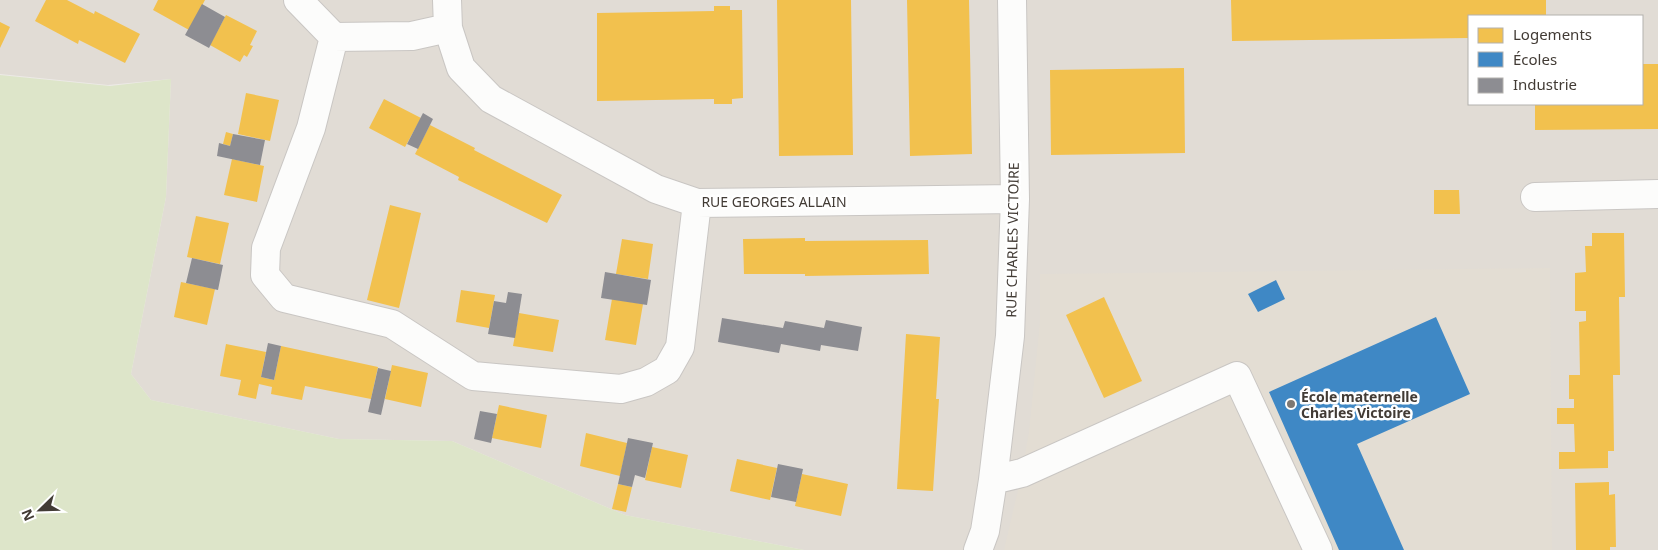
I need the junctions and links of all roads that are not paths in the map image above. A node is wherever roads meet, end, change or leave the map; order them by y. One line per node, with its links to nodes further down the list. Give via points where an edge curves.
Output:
1 (298, 0): 5 (street)
2 (447, 0): 4 (street, RUE GEORGES ALLAIN)
3 (1012, 0): 8 (street, RUE CHARLES VICTOIRE)
4 (448, 28): 5 (street, via 412,36); 9 (street, RUE GEORGES ALLAIN, via 461,68 491,99 656,189)
5 (334, 36): 9 (street, via 311,128 266,248 265,275 284,298 392,324 473,376 621,389 646,382 667,370 680,347)
6 (1658, 194): 7 (street)
7 (1535, 197)
8 (1015, 199): 9 (street, RUE GEORGES ALLAIN); 10 (street, RUE CHARLES VICTOIRE, via 1010,336)
9 (697, 203)
10 (993, 480): 11 (street, RUE CHARLES VICTOIRE, via 985,531); 12 (street, via 1022,473 1237,376)
11 (978, 550)
12 (1318, 550)

